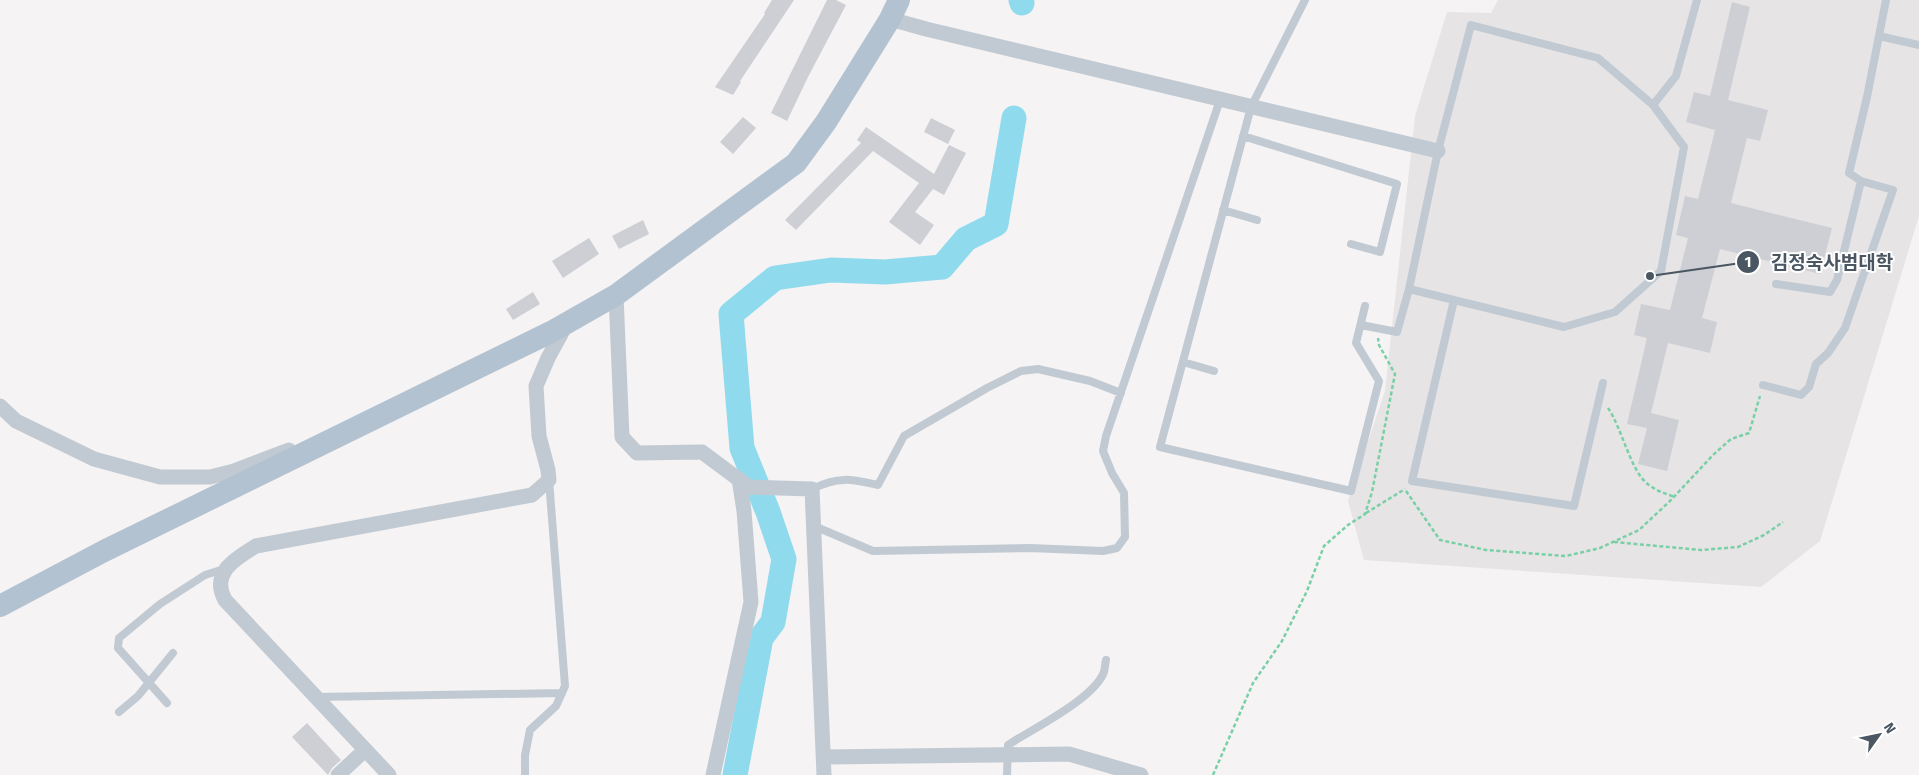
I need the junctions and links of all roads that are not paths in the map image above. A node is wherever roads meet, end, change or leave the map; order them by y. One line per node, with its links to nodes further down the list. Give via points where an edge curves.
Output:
1 (1305, 0): 9 (lane)
2 (1697, 0): 8 (lane, via 1676,76)
3 (1886, 0): 5 (lane)
4 (894, 10): 7 (street); 18 (main road, via 826,122 796,163)
5 (1879, 36): 6 (lane); 12 (lane, via 1849,173)
6 (1919, 45)
7 (1220, 100): 9 (street); 27 (lane)
8 (1653, 105): 11 (lane, via 1598,58 1471,25); 19 (lane, via 1684,146 1661,271 1616,312 1564,327)
9 (1251, 106): 10 (lane); 11 (street)
10 (1243, 136): 13 (lane); 15 (lane, via 1397,184 1380,252)
11 (1438, 151): 17 (lane)
12 (1861, 181): 16 (lane, via 1837,280 1830,292); 26 (lane, via 1893,190 1845,328 1816,364 1809,387 1801,395)
13 (1223, 210): 14 (lane); 23 (lane)
14 (1257, 220)
15 (1350, 244)
16 (1776, 284)
17 (1409, 289): 19 (lane); 22 (lane, via 1397,332)
18 (616, 295): 21 (main road); 31 (street, via 622,437 637,453 702,452)
19 (1454, 300): 25 (lane, via 1412,481 1574,506)
20 (1365, 306): 22 (lane)
21 (567, 322): 29 (main road); 30 (street, via 536,386 539,436)
22 (1361, 325): 23 (lane, via 1356,343 1379,381 1351,491 1160,447)
23 (1183, 362): 24 (lane)
24 (1214, 371)
25 (1603, 383)
26 (1763, 384)
27 (1121, 392): 32 (lane, via 1038,369 1021,371 904,436 878,485 852,479 827,482); 33 (lane, via 1103,451 1124,493 1125,537 1117,548 1103,551 1021,548 873,551)
28 (0, 406): 29 (street, via 16,421 94,459 160,477 210,477 234,471)
29 (352, 428): 35 (main road)
30 (549, 480): 34 (street, via 532,495 256,546); 39 (lane)
31 (744, 483): 32 (street); 49 (street, via 751,602)
32 (812, 489): 33 (street)
33 (814, 526): 45 (street)
34 (224, 569): 38 (lane, via 205,575 160,604 118,638 118,648); 40 (street, via 220,592 224,600)
35 (0, 606)
36 (172, 653): 38 (lane)
37 (1106, 660): 44 (lane, via 1103,673 1092,689 1078,702 1008,744)
38 (148, 682): 41 (lane); 42 (lane, via 138,696)
39 (562, 693): 40 (lane); 48 (lane, via 556,706 530,730)
40 (315, 697): 43 (street)
41 (167, 703)
42 (119, 712)
43 (365, 750): 46 (street); 47 (street)
44 (1006, 754): 45 (street); 51 (lane); 52 (street, via 1069,754)
45 (824, 757): 50 (street)
46 (338, 775)
47 (389, 775)
48 (525, 775)
49 (713, 775)
50 (824, 775)
51 (1007, 775)
52 (1141, 775)

